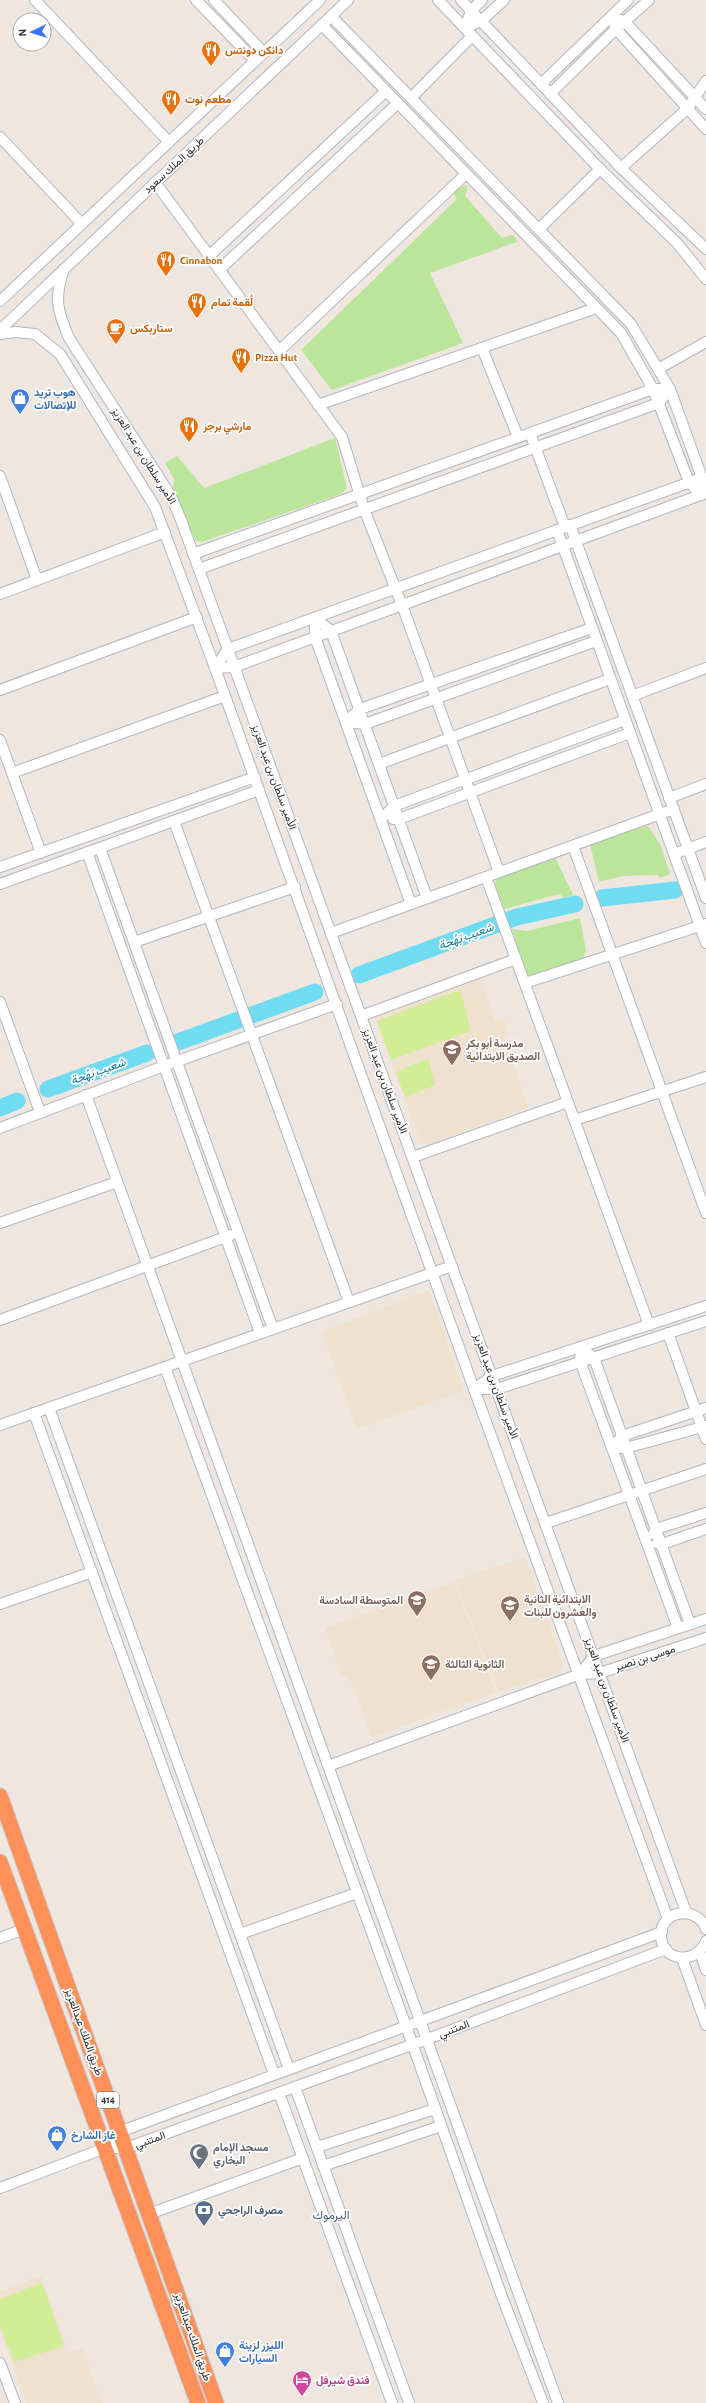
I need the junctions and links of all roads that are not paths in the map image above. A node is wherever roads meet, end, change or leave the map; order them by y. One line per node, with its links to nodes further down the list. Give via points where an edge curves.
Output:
1 (35, 0): 34 (street)
2 (196, 0): 22 (street)
3 (214, 0): 21 (street)
4 (320, 0): 21 (street, طريق الملك سعود)
5 (348, 0): 13 (street, طريق الملك سعود)
6 (438, 0): 18 (street)
7 (461, 0): 12 (street)
8 (482, 0): 12 (street)
9 (504, 0): 15 (street)
10 (649, 0): 16 (street)
11 (621, 2): 14 (street)
12 (471, 11): 15 (street); 18 (street)
13 (331, 16): 17 (street, طريق الملك سعود); 28 (street)
14 (612, 16): 16 (street); 19 (street); 24 (street)
15 (481, 21): 18 (street); 24 (street)
16 (626, 23): 19 (street); 27 (street)
17 (322, 25): 25 (street); 38 (street, طريق الملك سعود)
18 (465, 28): 20 (street)
19 (616, 29): 26 (street); 30 (street)
20 (472, 36): 28 (street); 36 (street)
21 (264, 53): 22 (street, طريق الملك سعود)
22 (255, 61): 34 (street, طريق الملك سعود)
23 (706, 81): 27 (street)
24 (541, 84): 26 (street)
25 (386, 91): 29 (street); 42 (street)
26 (550, 94): 35 (street)
27 (695, 97): 30 (street); 31 (street)
28 (411, 98): 40 (street)
29 (398, 103): 37 (street); 44 (street)
30 (686, 109): 32 (street); 35 (street)
31 (706, 109)
32 (706, 129)
33 (0, 137): 39 (street)
34 (169, 142): 39 (street, طريق الملك سعود)
35 (621, 168): 41 (street)
36 (600, 169): 40 (street); 45 (street, via 677,243)
37 (466, 174): 47 (street); 52 (street)
38 (155, 182): 42 (street); 43 (street, طريق الملك سعود)
39 (82, 224): 46 (street, طريق الملك سعود)
40 (539, 228): 53 (street, via 631,324)
41 (705, 248)
42 (209, 256): 44 (street)
43 (64, 269): 48 (street, طريق الملك سعود); 71 (street, الأمير سلطان بن عبد العزيز, via 58,285 57,301 60,317 69,338 171,496)
44 (219, 270): 52 (street)
45 (706, 279)
46 (2, 298)
47 (596, 308): 51 (street); 54 (street, via 621,333)
48 (0, 330)
49 (0, 334): 68 (street, الأمير سلطان بن عبد العزيز, via 35,334 60,354 155,507)
50 (706, 342): 53 (street)
51 (482, 348): 57 (street); 59 (street)
52 (279, 351): 57 (street)
53 (658, 368): 55 (street)
54 (653, 389): 55 (street); 56 (street); 58 (street)
55 (670, 389): 56 (street); 62 (street)
56 (660, 403): 60 (street); 63 (street)
57 (318, 405): 64 (street, via 342,437)
58 (530, 433): 59 (street); 60 (street)
59 (518, 437): 64 (street)
60 (535, 448): 66 (street); 67 (street)
61 (0, 476): 73 (street)
62 (704, 477): 63 (street); 65 (street)
63 (689, 482): 65 (street); 67 (street)
64 (359, 494): 66 (street); 71 (street)
65 (703, 494): 69 (street)
66 (364, 510): 72 (street); 74 (street)
67 (564, 528): 69 (street); 70 (street); 74 (street)
68 (165, 532): 73 (street); 77 (street, الأمير سلطان بن عبد العزيز)
69 (576, 542): 70 (street); 91 (street)
70 (562, 546): 76 (street); 79 (street)
71 (193, 554): 72 (street, الأمير سلطان بن عبد العزيز)
72 (199, 569): 83 (street, الأمير سلطان بن عبد العزيز)
73 (37, 580): 75 (street)
74 (396, 588): 76 (street); 78 (street)
75 (0, 594)
76 (402, 605): 80 (street); 88 (street)
77 (196, 617): 85 (street, الأمير سلطان بن عبد العزيز); 89 (street)
78 (315, 618): 80 (street); 81 (street); 83 (street)
79 (592, 628): 82 (street); 88 (street)
80 (331, 631): 81 (street); 93 (street)
81 (315, 637): 84 (street); 95 (street)
82 (596, 641): 87 (street); 92 (street)
83 (228, 649): 84 (street, الأمير سلطان بن عبد العزيز); 85 (street)
84 (234, 667): 85 (street); 131 (street, الأمير سلطان بن عبد العزيز)
85 (216, 668): 90 (street, الأمير سلطان بن عبد العزيز)
86 (706, 668): 91 (street)
87 (610, 679): 94 (street); 98 (street)
88 (431, 684): 92 (street); 93 (street)
89 (0, 690)
90 (225, 696): 101 (street); 102 (street, الأمير سلطان بن عبد العزيز)
91 (632, 696): 107 (street)
92 (436, 698): 96 (street); 98 (street)
93 (360, 709): 95 (street); 96 (street)
94 (625, 720): 97 (street); 103 (street)
95 (346, 722): 96 (street); 111 (street)
96 (365, 724): 100 (street)
97 (630, 733): 106 (street); 110 (street)
98 (450, 738): 100 (street); 103 (street)
99 (0, 740): 101 (street)
100 (379, 764): 108 (street)
101 (12, 773): 119 (street)
102 (254, 777): 105 (street, الأمير سلطان بن عبد العزيز); 119 (street)
103 (465, 779): 106 (street); 108 (street)
104 (706, 784): 107 (street)
105 (259, 790): 113 (street); 125 (street, الأمير سلطان بن عبد العزيز)
106 (470, 792): 112 (street); 122 (street)
107 (669, 798): 109 (street)
108 (394, 806): 111 (street); 112 (street)
109 (674, 810): 110 (street); 117 (street)
110 (659, 815): 115 (street); 120 (street)
111 (381, 819): 112 (street); 128 (street)
112 (399, 819): 126 (street)
113 (174, 821): 116 (street); 129 (street)
114 (706, 842): 117 (street)
115 (573, 846): 122 (street); 134 (street)
116 (100, 848): 118 (street); 132 (street)
117 (688, 849): 120 (street); 127 (street)
118 (87, 852): 124 (street); 143 (street)
119 (41, 853): 121 (street)
120 (674, 854): 130 (street)
121 (0, 867)
122 (499, 872): 123 (street)
123 (486, 877): 126 (street); 135 (street)
124 (0, 884)
125 (295, 887): 129 (street); 138 (street, الأمير سلطان بن عبد العزيز)
126 (427, 898): 128 (street)
127 (706, 898)
128 (411, 904): 131 (street)
129 (209, 916): 132 (street); 141 (street)
130 (703, 925): 133 (street); 134 (street)
131 (331, 933): 139 (street, الأمير سلطان بن عبد العزيز)
132 (134, 942): 142 (street)
133 (706, 943)
134 (613, 954): 136 (street); 145 (street)
135 (516, 959): 136 (street); 139 (street)
136 (525, 983): 147 (street)
137 (0, 1002): 140 (street)
138 (338, 1004): 141 (street); 159 (street, الأمير سلطان بن عبد العزيز)
139 (362, 1016): 151 (street, الأمير سلطان بن عبد العزيز)
140 (3, 1021): 148 (street)
141 (250, 1030): 142 (street); 160 (street)
142 (177, 1061): 143 (street); 155 (street)
143 (164, 1066): 146 (street); 156 (street)
144 (706, 1077): 145 (street)
145 (662, 1092): 149 (street); 153 (street)
146 (86, 1095): 148 (street); 152 (street)
147 (568, 1102): 149 (street); 151 (street)
148 (40, 1112): 150 (street)
149 (575, 1120): 164 (street)
150 (0, 1128)
151 (413, 1157): 158 (street, الأمير سلطان بن عبد العزيز)
152 (117, 1182): 154 (street); 157 (street)
153 (706, 1213)
154 (0, 1223)
155 (238, 1232): 156 (street); 165 (street)
156 (225, 1237): 157 (street); 166 (street)
157 (146, 1266): 162 (street); 170 (street)
158 (452, 1266): 159 (street); 173 (street, الأمير سلطان بن عبد العزيز)
159 (432, 1273): 160 (street); 174 (street, الأمير سلطان بن عبد العزيز)
160 (349, 1302): 165 (street)
161 (706, 1306): 164 (street)
162 (0, 1320)
163 (706, 1321): 167 (street)
164 (649, 1325): 168 (street)
165 (273, 1329): 166 (street)
166 (260, 1333): 170 (street)
167 (668, 1333): 169 (street); 178 (street)
168 (581, 1348): 169 (street); 171 (street); 173 (street)
169 (594, 1358): 171 (street); 182 (street)
170 (180, 1361): 172 (street); 204 (street)
171 (580, 1362): 175 (street); 184 (street)
172 (165, 1367): 176 (street); 207 (street)
173 (492, 1376): 174 (street); 175 (street, الأمير سلطان بن عبد العزيز)
174 (474, 1389): 175 (street); 203 (street, الأمير سلطان بن عبد العزيز)
175 (497, 1389): 190 (street, الأمير سلطان بن عبد العزيز)
176 (49, 1408): 179 (street); 213 (street)
177 (706, 1408): 178 (street)
178 (696, 1411): 181 (street); 182 (street)
179 (34, 1413): 180 (street); 195 (street)
180 (0, 1425)
181 (704, 1427): 183 (street); 185 (street)
182 (622, 1436): 184 (street); 185 (street)
183 (706, 1439)
184 (613, 1447): 185 (street); 188 (street)
185 (626, 1448): 187 (street)
186 (706, 1469): 187 (street)
187 (642, 1491): 188 (street); 191 (street)
188 (629, 1494): 190 (street); 193 (street)
189 (706, 1512): 191 (street)
190 (546, 1523): 201 (street, الأمير سلطان بن عبد العزيز)
191 (656, 1529): 193 (street); 194 (street)
192 (706, 1529): 194 (street)
193 (647, 1542): 194 (street); 199 (street)
194 (662, 1544): 198 (street)
195 (92, 1572): 196 (street); 226 (street)
196 (0, 1604)
197 (706, 1619): 198 (street, موسى بن نصير)
198 (690, 1624): 199 (street, موسى بن نصير)
199 (678, 1628): 201 (street, موسى بن نصير)
200 (706, 1638): 202 (street, موسى بن نصير)
201 (594, 1656): 202 (street, الأمير سلطان بن عبد العزيز); 203 (street)
202 (600, 1673): 203 (street, موسى بن نصير); 208 (street, الأمير سلطان بن عبد العزيز)
203 (580, 1674): 204 (street); 209 (street, الأمير سلطان بن عبد العزيز)
204 (328, 1766): 220 (street)
205 (0, 1796): 231 (highway, طريق الملك عبدالعزيز / 414)
206 (0, 1862): 211 (highway, طريق الملك عبدالعزيز / 414)
207 (357, 1893): 213 (street); 222 (street)
208 (686, 1912): 209 (street); 210 (street, via 693,1914)
209 (668, 1919): 212 (street)
210 (705, 1926)
211 (24, 1930): 214 (street); 233 (highway, طريق الملك عبدالعزيز / 414)
212 (662, 1932): 216 (street, via 662,1943); 220 (street, المتنبي)
213 (240, 1934): 225 (street)
214 (0, 1938)
215 (706, 1941): 217 (street)
216 (666, 1950): 218 (street); 223 (street, المتنبي)
217 (700, 1952): 218 (street); 219 (street)
218 (682, 1958): 221 (street)
219 (706, 1970)
220 (419, 2022): 222 (street, المتنبي); 223 (street)
221 (706, 2025)
222 (406, 2026): 224 (street); 225 (street, المتنبي)
223 (426, 2040): 224 (street, المتنبي); 246 (street)
224 (412, 2045): 227 (street, المتنبي); 229 (street)
225 (289, 2069): 226 (street, المتنبي)
226 (274, 2074): 231 (street, المتنبي)
227 (295, 2087): 228 (street, المتنبي); 232 (street)
228 (279, 2093): 234 (street, المتنبي); 235 (street)
229 (435, 2108): 230 (street); 232 (street)
230 (441, 2126): 236 (street); 245 (street, via 500,2294)
231 (119, 2132): 233 (street, المتنبي); 234 (highway, طريق الملك عبدالعزيز / 414)
232 (317, 2147): 236 (street)
233 (105, 2148): 234 (street, المتنبي); 237 (street); 241 (highway, طريق الملك عبدالعزيز / 414)
234 (126, 2148): 238 (highway, طريق الملك عبدالعزيز / 414)
235 (303, 2158): 238 (street); 243 (street)
236 (323, 2166): 244 (street)
237 (0, 2188)
238 (149, 2214): 242 (highway, طريق الملك عبدالعزيز / 414)
239 (0, 2363): 240 (street)
240 (15, 2403)
241 (198, 2403)
242 (216, 2403)
243 (392, 2403)
244 (409, 2403)
245 (543, 2403)
246 (558, 2403)

